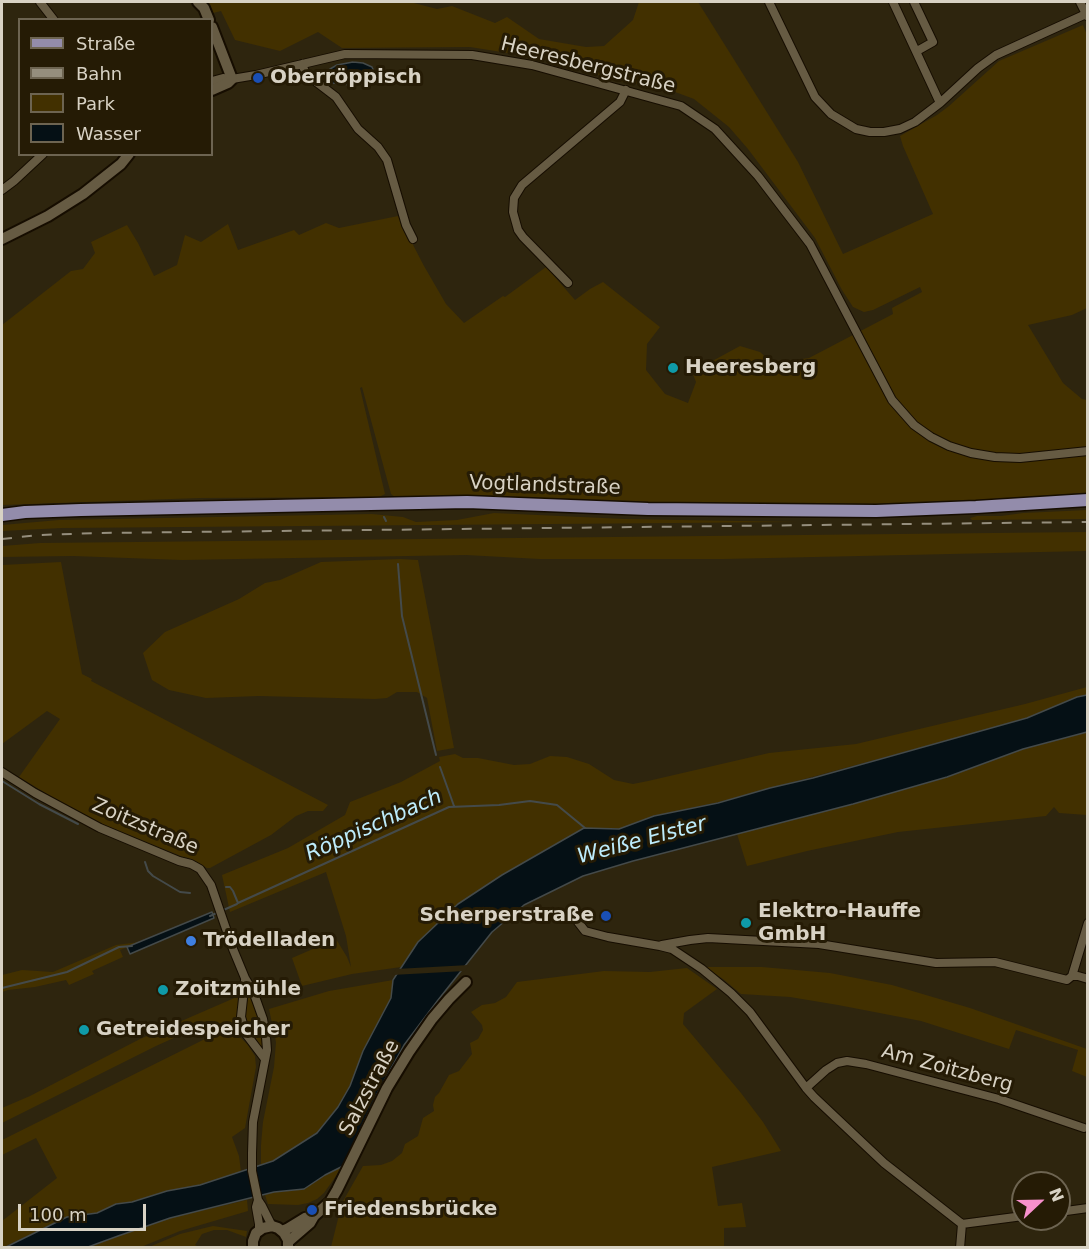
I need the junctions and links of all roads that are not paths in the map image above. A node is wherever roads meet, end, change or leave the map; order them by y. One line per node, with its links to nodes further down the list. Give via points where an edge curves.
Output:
1 (40, 2): 8 (street)
2 (198, 2): 9 (main road)
3 (769, 2): 17 (street, via 815,97 841,121 856,129 884,132 915,122)
4 (893, 2): 11 (street)
5 (915, 2): 11 (street, via 933,42)
6 (1080, 2): 7 (street)
7 (1087, 16): 17 (street, via 996,55)
8 (52, 18)
9 (207, 18)
10 (213, 30): 13 (main road)
11 (917, 51): 17 (street)
12 (302, 64): 13 (street, Heeresbergstraße); 16 (street, Heeresbergstraße, via 345,54 472,55 532,65); 22 (street, via 306,74 336,96 358,129 387,160)
13 (232, 79): 14 (street, Heeresbergstraße); 15 (main road)
14 (213, 81)
15 (213, 90)
16 (626, 90): 23 (street, via 620,102 522,185 514,198 518,230); 24 (street, Heeresbergstraße, via 681,106 715,129 758,176 810,244 892,400 914,425 949,446 995,457)
17 (940, 103)
18 (41, 156): 20 (street)
19 (127, 156): 21 (main road, via 83,194)
20 (2, 190)
21 (2, 239)
22 (413, 239)
23 (568, 283)
24 (1088, 451)
25 (1088, 500): 26 (main road, Vogtlandstraße, via 876,511 648,509 467,502)
26 (2, 515)
27 (2, 772): 33 (street, Zoitzstraße, via 100,828 200,869 219,904)
28 (578, 922): 31 (street, via 585,931 608,938)
29 (1088, 923): 30 (street)
30 (1085, 944): 32 (street)
31 (660, 946): 32 (street, via 708,938 819,944 936,963 995,963 1067,980); 37 (street, via 678,952 731,993 750,1012)
32 (1072, 976): 34 (street)
33 (245, 978): 36 (street, Zoitzstraße, via 263,1019); 36 (street, Zoitzstraße, via 241,1017 246,1034)
34 (1088, 979)
35 (466, 982): 42 (main road, Salzstraße, via 432,1018 408,1052 337,1190)
36 (265, 1059): 41 (street, Zoitzstraße, via 253,1122 252,1172 256,1207)
37 (806, 1088): 38 (street, Am Zoitzberg, via 826,1070 847,1061 999,1100); 44 (street, via 884,1162)
38 (1084, 1128)
39 (1088, 1208): 40 (street)
40 (1071, 1210)
41 (261, 1214): 45 (street); 46 (street, Zoitzstraße)
42 (314, 1216): 47 (main road, Salzstraße); 48 (main road, Salzstraße)
43 (1011, 1218): 44 (street)
44 (962, 1224): 50 (street)
45 (272, 1226): 46 (main road); 47 (main road)
46 (259, 1231): 49 (main road)
47 (282, 1231): 48 (main road)
48 (288, 1245)
49 (252, 1247)
50 (960, 1248)

